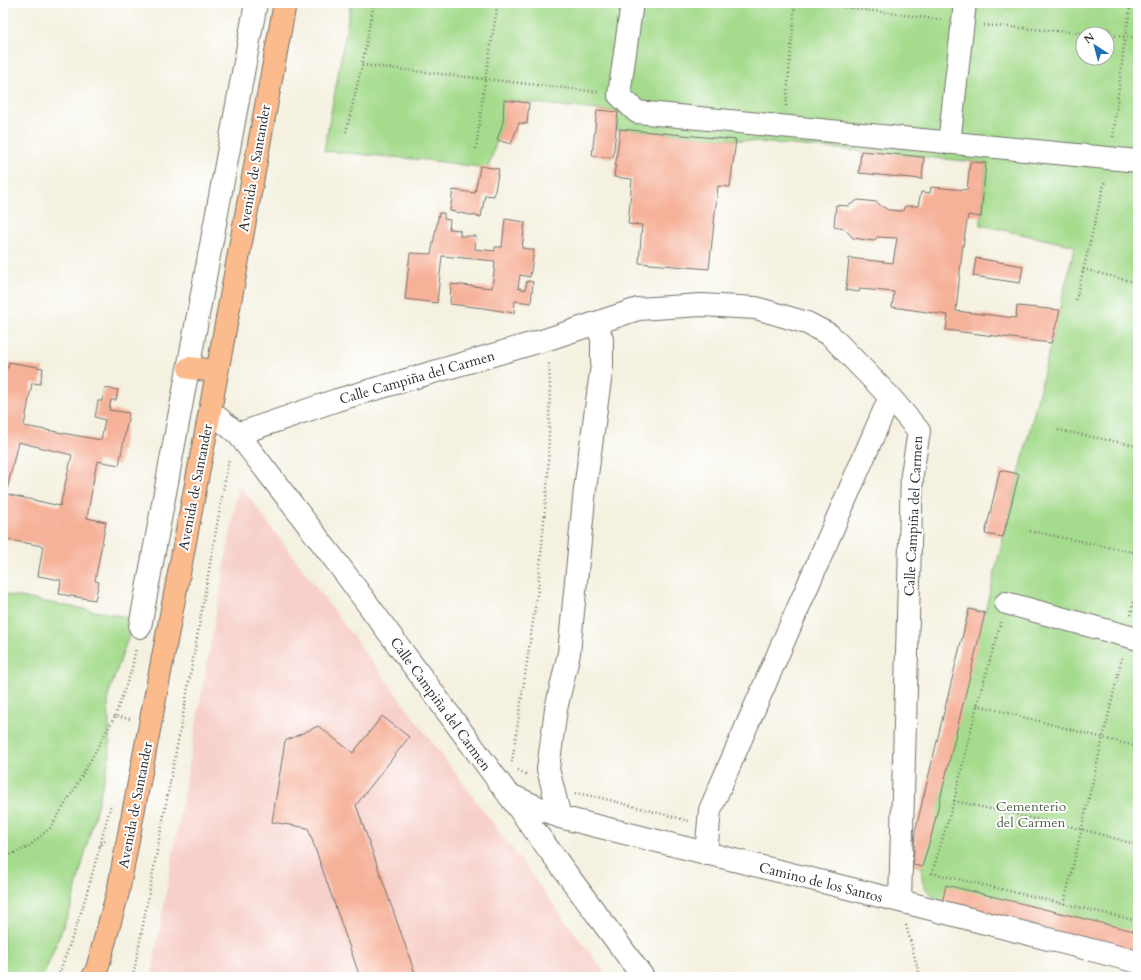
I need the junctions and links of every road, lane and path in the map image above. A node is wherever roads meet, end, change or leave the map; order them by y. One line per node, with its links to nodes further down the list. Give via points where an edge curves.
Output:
1 (256, 3): 22 (street, Avenida de Santander)
2 (285, 3): 23 (main road, Avenida de Santander)
3 (374, 3): 10 (path)
4 (498, 3): 11 (path)
5 (632, 3): 12 (street)
6 (794, 3): 13 (path)
7 (965, 3): 15 (street)
8 (1115, 36): 9 (path)
9 (1138, 38)
10 (362, 65): 11 (path); 14 (path)
11 (485, 80): 12 (path); 16 (path)
12 (620, 95): 13 (street, via 637,112)
13 (784, 126): 15 (street)
14 (346, 132)
15 (949, 143): 17 (street)
16 (476, 149)
17 (1138, 161)
18 (1083, 270): 19 (path)
19 (1138, 283)
20 (596, 323): 21 (street, Calle Campiña del Carmen); 24 (street, Calle Campiña del Carmen, via 638,309 701,305 756,308 807,323 830,335); 40 (street, via 602,339 602,365 585,489 569,653 556,709 548,769)
21 (548, 339): 27 (street, Calle Campiña del Carmen); 40 (path, via 548,476 538,588 511,767)
22 (188, 368): 23 (main road); 33 (street, Avenida de Santander)
23 (217, 371): 25 (main road, Avenida de Santander)
24 (890, 397): 44 (street, via 710,810); 50 (street, Calle Campiña del Carmen, via 919,431 912,474)
25 (210, 411): 27 (street, Calle Campiña del Carmen); 37 (main road, Avenida de Santander)
26 (1058, 430): 28 (path)
27 (235, 432): 41 (street, Calle Campiña del Carmen, via 338,564); 56 (path)
28 (1138, 446)
29 (1030, 531): 30 (path)
30 (1138, 553)
31 (1138, 582): 34 (path)
32 (1006, 603): 34 (street); 35 (path)
33 (140, 627): 36 (path, via 131,672)
34 (1132, 638): 38 (path)
35 (977, 705): 38 (path); 42 (path)
36 (115, 716): 37 (path); 49 (path, via 50,828 28,847)
37 (150, 722): 54 (main road, Avenida de Santander, via 118,892)
38 (1103, 738): 39 (path); 45 (path)
39 (1138, 747)
40 (553, 788): 43 (street); 44 (path, via 598,797)
41 (507, 794): 43 (street, Camino de los Santos); 57 (street, Calle Campiña del Carmen)
42 (954, 801): 45 (path); 51 (path, via 932,873)
43 (560, 817): 48 (street, Camino de los Santos)
44 (708, 827): 48 (street)
45 (1081, 829): 47 (path); 51 (path)
46 (106, 841): 55 (path, via 100,846 82,910)
47 (1138, 846)
48 (706, 854): 50 (street, Camino de los Santos)
49 (3, 858)
50 (900, 901): 53 (street, Camino de los Santos); 58 (path)
51 (1064, 904): 52 (path)
52 (1138, 921)
53 (1138, 962)
54 (94, 974)
55 (58, 977)
56 (133, 977)
57 (643, 977)
58 (920, 977)

